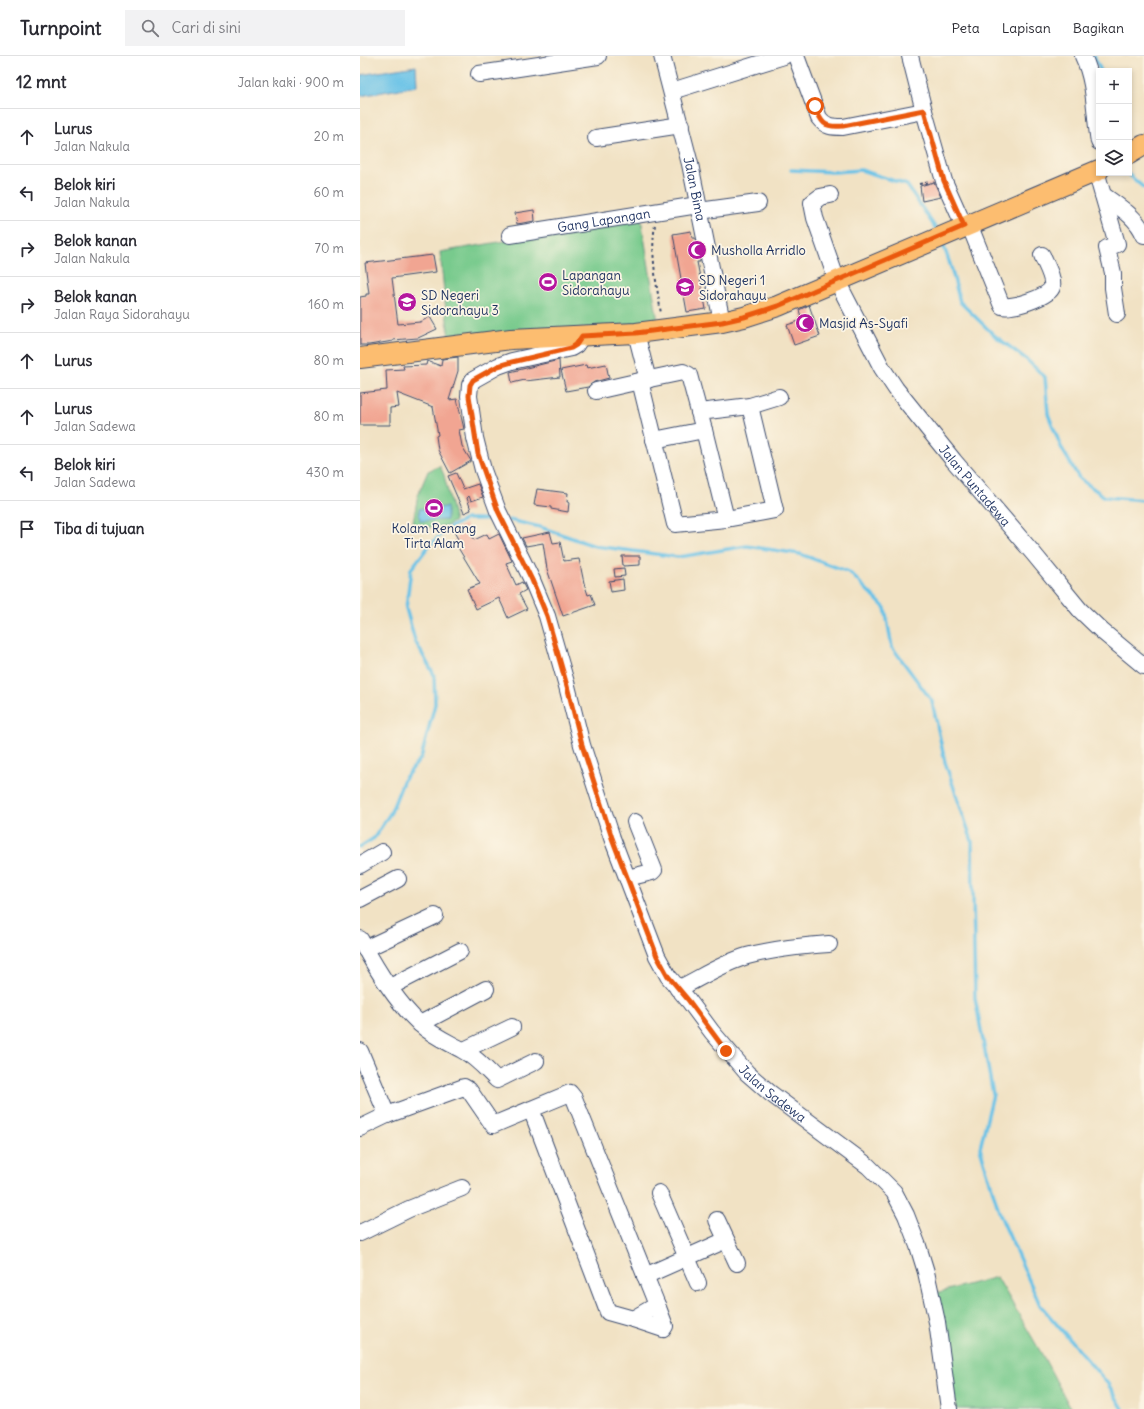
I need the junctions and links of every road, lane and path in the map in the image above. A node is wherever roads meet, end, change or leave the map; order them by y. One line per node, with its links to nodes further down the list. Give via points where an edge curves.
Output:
1 (598, 56): 7 (street)
2 (662, 56): 8 (street, Jalan Bima)
3 (784, 56): 8 (street)
4 (796, 56): 9 (street, via 819,118 824,124 832,127 843,126)
5 (910, 56): 9 (street)
6 (1083, 56): 12 (street, via 1093,87)
7 (479, 74)
8 (672, 91): 10 (street, Jalan Bima)
9 (924, 110): 22 (street, via 944,181)
10 (681, 125): 11 (street); 20 (street, Jalan Bima)
11 (596, 138)
12 (1099, 140)
13 (1144, 145): 14 (main road)
14 (1132, 152)
15 (1096, 172): 22 (main road)
16 (1099, 176): 18 (street)
17 (830, 195): 26 (street, Jalan Puntadewa, via 814,200 812,207)
18 (1103, 195): 24 (street, via 1127,213); 27 (street, via 1117,244 1107,248 1113,273)
19 (758, 203): 20 (street, Gang Lapangan)
20 (699, 208): 21 (street, Gang Lapangan); 28 (street, Jalan Bima)
21 (660, 211): 23 (street, Gang Lapangan); 29 (path, via 655,224 652,252)
22 (966, 225): 25 (street, via 1002,306 1011,307 1049,293 1052,288 1051,279); 26 (main road)
23 (510, 235)
24 (1144, 235)
25 (1042, 255)
26 (837, 281): 28 (main road, via 778,306); 41 (street, Jalan Puntadewa, via 882,368 904,400 1080,610)
27 (1117, 314)
28 (722, 322): 29 (main road)
29 (664, 329): 30 (main road)
30 (636, 333): 31 (main road); 33 (street)
31 (582, 336): 32 (main road, via 511,339); 45 (street, Jalan Sadewa, via 571,348 498,366 473,380 469,396 478,454 498,511 547,616 582,745)
32 (360, 358)
33 (644, 381): 34 (street); 37 (street, via 683,372 689,375); 39 (street)
34 (596, 391)
35 (780, 397): 36 (street)
36 (750, 406): 37 (street); 40 (street, via 776,510)
37 (699, 412): 38 (street)
38 (704, 430): 39 (street); 40 (street)
39 (654, 440): 40 (street, via 675,524)
40 (726, 518)
41 (1144, 666)
42 (635, 822): 45 (street, via 654,870)
43 (382, 852): 44 (street)
44 (360, 865)
45 (627, 878): 54 (street, Jalan Sadewa, via 657,956)
46 (398, 879): 47 (street)
47 (360, 899)
48 (435, 916): 49 (street)
49 (363, 944): 52 (street, via 370,959)
50 (829, 944): 54 (street, via 747,956)
51 (460, 951): 52 (street)
52 (390, 987): 55 (street)
53 (486, 989): 55 (street)
54 (678, 989): 74 (street, Jalan Sadewa, via 726,1051 747,1073 868,1166 894,1192 906,1215 926,1272 937,1322)
55 (420, 1024): 57 (street, via 436,1036)
56 (512, 1027): 57 (street)
57 (464, 1050): 59 (street, via 497,1080)
58 (360, 1051): 61 (street)
59 (536, 1061)
60 (531, 1109): 61 (street, via 493,1125 469,1090 464,1087); 70 (street, via 570,1093 574,1098); 73 (street, via 608,1312)
61 (387, 1115): 62 (street)
62 (360, 1128)
63 (462, 1188): 66 (street)
64 (659, 1193): 68 (street)
65 (717, 1220): 67 (street)
66 (360, 1233)
67 (726, 1240): 68 (street); 69 (street)
68 (686, 1258): 70 (street); 71 (street)
69 (737, 1263)
70 (645, 1276): 72 (street)
71 (698, 1283)
72 (657, 1305): 73 (street); 73 (street, via 665,1326 663,1329)
73 (633, 1319)
74 (949, 1409)

